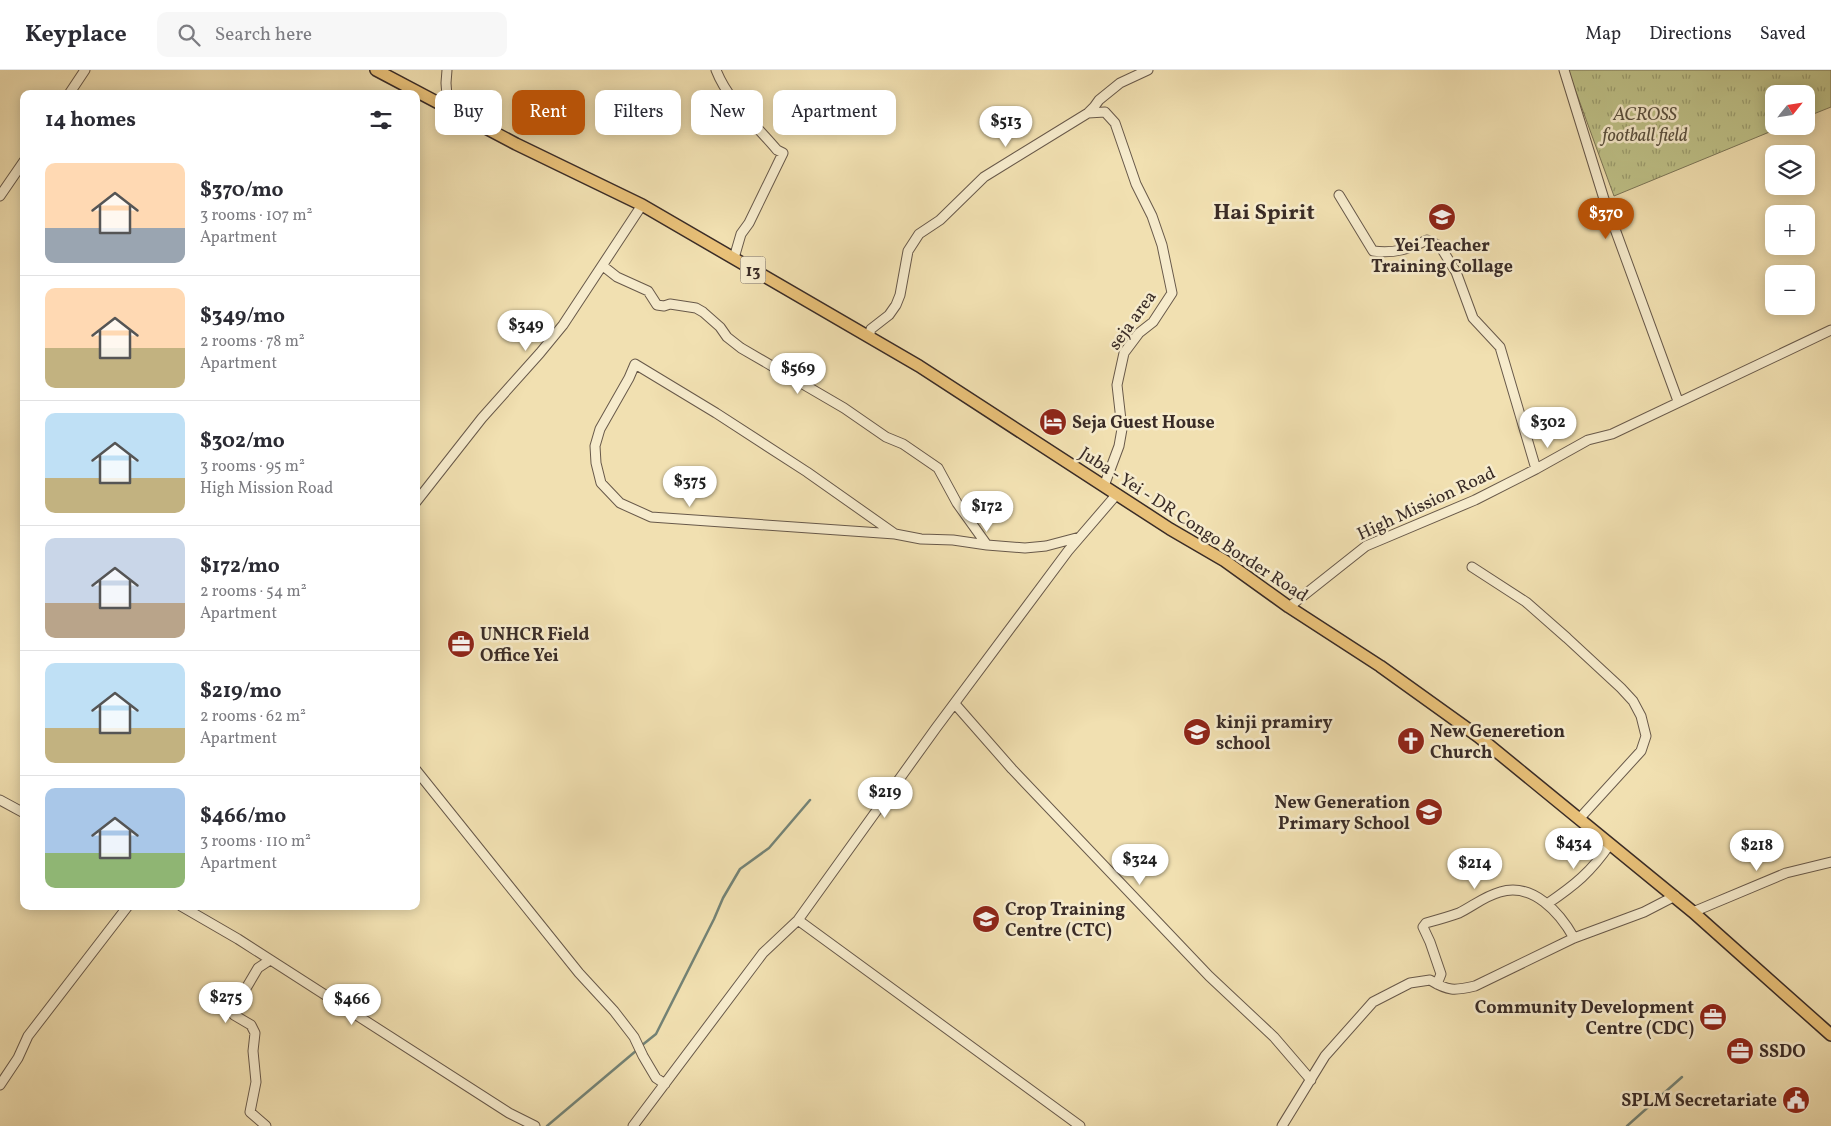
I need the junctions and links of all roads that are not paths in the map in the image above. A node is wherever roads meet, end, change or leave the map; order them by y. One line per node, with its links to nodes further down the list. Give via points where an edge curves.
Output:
1 (85, 70): 7 (street)
2 (376, 70): 8 (main road, Juba - Yei - DR Congo Border Road / 13)
3 (447, 70): 9 (street)
4 (716, 70): 18 (street, via 735,101 783,153 741,234)
5 (1148, 70): 12 (street, via 1120,83)
6 (1564, 70): 22 (street, via 1604,199)
7 (72, 90)
8 (413, 90)
9 (447, 90)
10 (420, 94): 11 (main road, Juba - Yei - DR Congo Border Road / 13)
11 (435, 102)
12 (1088, 112): 21 (street, via 984,177 940,220 919,234 908,251 896,305 871,329); 24 (street, seja area, via 1106,112 1115,123 1162,245 1172,293 1153,322 1139,333 1124,353 1117,385 1122,429)
13 (499, 135): 17 (main road, Juba - Yei - DR Congo Border Road / 13)
14 (20, 166): 15 (street)
15 (1, 192)
16 (1339, 195): 23 (street, via 1373,251 1387,253 1410,249 1427,240 1440,246 1456,272 1473,318 1500,347)
17 (642, 205): 18 (main road, Juba - Yei - DR Congo Border Road / 13); 19 (street)
18 (734, 258): 21 (main road, Juba - Yei - DR Congo Border Road / 13)
19 (603, 266): 26 (street, via 540,354 482,418); 29 (street, via 617,277 648,291 657,305 670,304 703,312 741,348 844,408 886,437 904,444 938,468 957,503)
20 (1831, 330): 22 (street, High Mission Road)
21 (869, 337): 24 (main road, Juba - Yei - DR Congo Border Road / 13)
22 (1678, 402): 23 (street, High Mission Road, via 1612,434 1588,440)
23 (1536, 469): 31 (street, High Mission Road, via 1475,500 1366,546)
24 (1104, 486): 25 (main road, Juba - Yei - DR Congo Border Road / 13)
25 (1117, 494): 28 (street); 31 (main road, Juba - Yei - DR Congo Border Road / 13, via 1170,530 1226,561)
26 (420, 497)
27 (896, 534): 27 (street, via 651,518 620,503 601,483 595,446 600,429 635,364 807,472); 29 (street)
28 (1080, 537): 29 (street, via 1025,548); 32 (street)
29 (987, 545)
30 (1472, 567): 36 (street, via 1526,602 1568,638 1621,688 1641,716 1646,736 1642,751)
31 (1289, 607): 36 (main road, Juba - Yei - DR Congo Border Road / 13, via 1450,715)
32 (955, 704): 44 (street); 49 (street, via 1018,775 1209,976 1274,1037)
33 (420, 775): 50 (street, via 579,973 614,1010 634,1037 656,1078)
34 (0, 800): 35 (street)
35 (20, 811)
36 (1579, 819): 37 (main road, Juba - Yei - DR Congo Border Road / 13)
37 (1610, 844): 39 (main road, Juba - Yei - DR Congo Border Road / 13); 40 (street, via 1587,875)
38 (1831, 862): 43 (street, via 1786,873)
39 (1675, 896): 43 (main road, Juba - Yei - DR Congo Border Road / 13); 45 (street, via 1644,912)
40 (1547, 904): 45 (street); 47 (street, via 1525,892 1502,891 1460,912 1426,924 1423,927 1441,974)
41 (125, 910): 51 (street, via 28,1036)
42 (188, 910): 46 (street)
43 (1693, 912): 48 (main road, Juba - Yei - DR Congo Border Road / 13)
44 (798, 920): 50 (street, via 763,953); 56 (street)
45 (1574, 938): 47 (street, via 1475,986 1460,990 1444,989)
46 (270, 960): 53 (street, via 258,968 232,1012 251,1025 255,1033 253,1058 256,1082 250,1112); 54 (street, via 509,1113)
47 (1437, 984): 49 (street, via 1430,980 1410,983 1372,1002 1325,1056)
48 (1831, 1035)
49 (1311, 1080): 57 (street)
50 (665, 1084): 52 (street)
51 (0, 1085)
52 (640, 1121): 55 (street)
53 (266, 1126)
54 (535, 1126)
55 (633, 1126)
56 (1080, 1126)
57 (1282, 1126)

